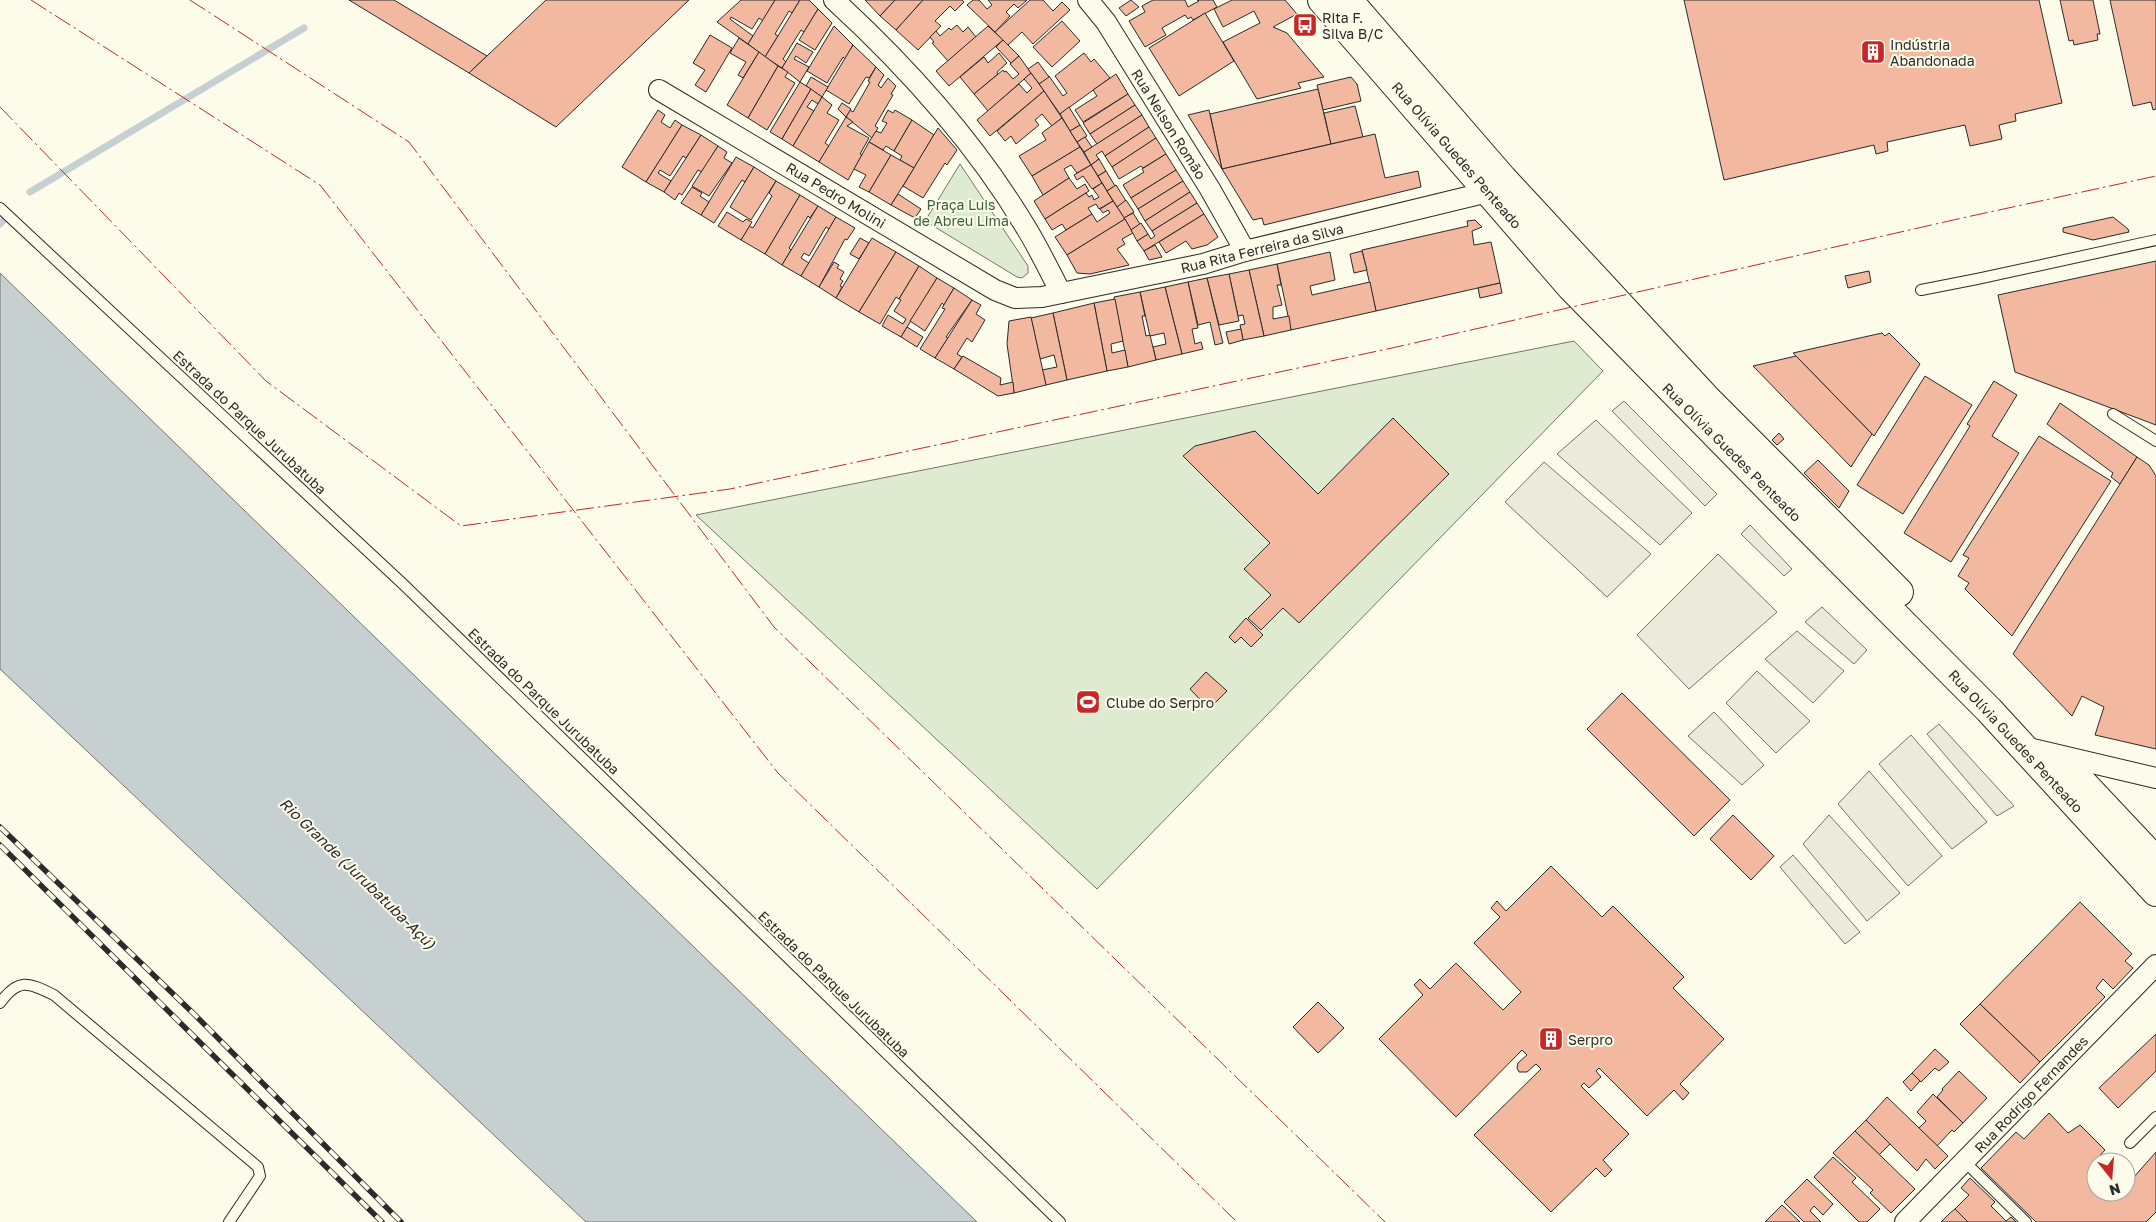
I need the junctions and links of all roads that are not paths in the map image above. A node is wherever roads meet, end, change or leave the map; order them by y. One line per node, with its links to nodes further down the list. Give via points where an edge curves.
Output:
1 (834, 0): 11 (street, via 911,77 973,149 1026,226)
2 (1088, 0): 9 (street, Rua Nelson Romão, via 1106,22)
3 (1322, 0): 6 (main road, Rua Olívia Guedes Penteado)
4 (1348, 0): 6 (main road, Rua Olívia Guedes Penteado)
5 (659, 90): 12 (street, Rua Pedro Molini, via 995,290)
6 (1496, 186): 9 (street, Rua Rita Ferreira da Silva); 15 (main road, Rua Olívia Guedes Penteado, via 1706,398)
7 (0, 208): 27 (lane, Estrada do Parque Jurubatuba, via 404,585)
8 (2156, 240): 10 (lane)
9 (1245, 251): 11 (street, Rua Rita Ferreira da Silva, via 1203,264)
10 (1921, 290)
11 (1061, 293): 12 (street, Rua Rita Ferreira da Silva)
12 (1014, 298)
13 (2113, 414): 14 (lane)
14 (2156, 441)
15 (1928, 634): 16 (main road, Rua Olívia Guedes Penteado); 17 (main road, Rua Olívia Guedes Penteado)
16 (2024, 746): 17 (street); 20 (main road, Rua Olívia Guedes Penteado)
17 (2055, 753): 18 (street); 19 (main road, Rua Olívia Guedes Penteado)
18 (2156, 778)
19 (2156, 860)
20 (2156, 892)
21 (2156, 965): 25 (street, Rua Rodrigo Fernandes)
22 (0, 1003): 26 (lane, via 11,988 24,984 37,986 54,995 258,1167 260,1176)
23 (2156, 1117): 24 (lane)
24 (2130, 1143)
25 (1965, 1162): 28 (street, Rua Rodrigo Fernandes); 29 (lane)
26 (229, 1222)
27 (1060, 1222)
28 (1906, 1222)
29 (2026, 1222)

